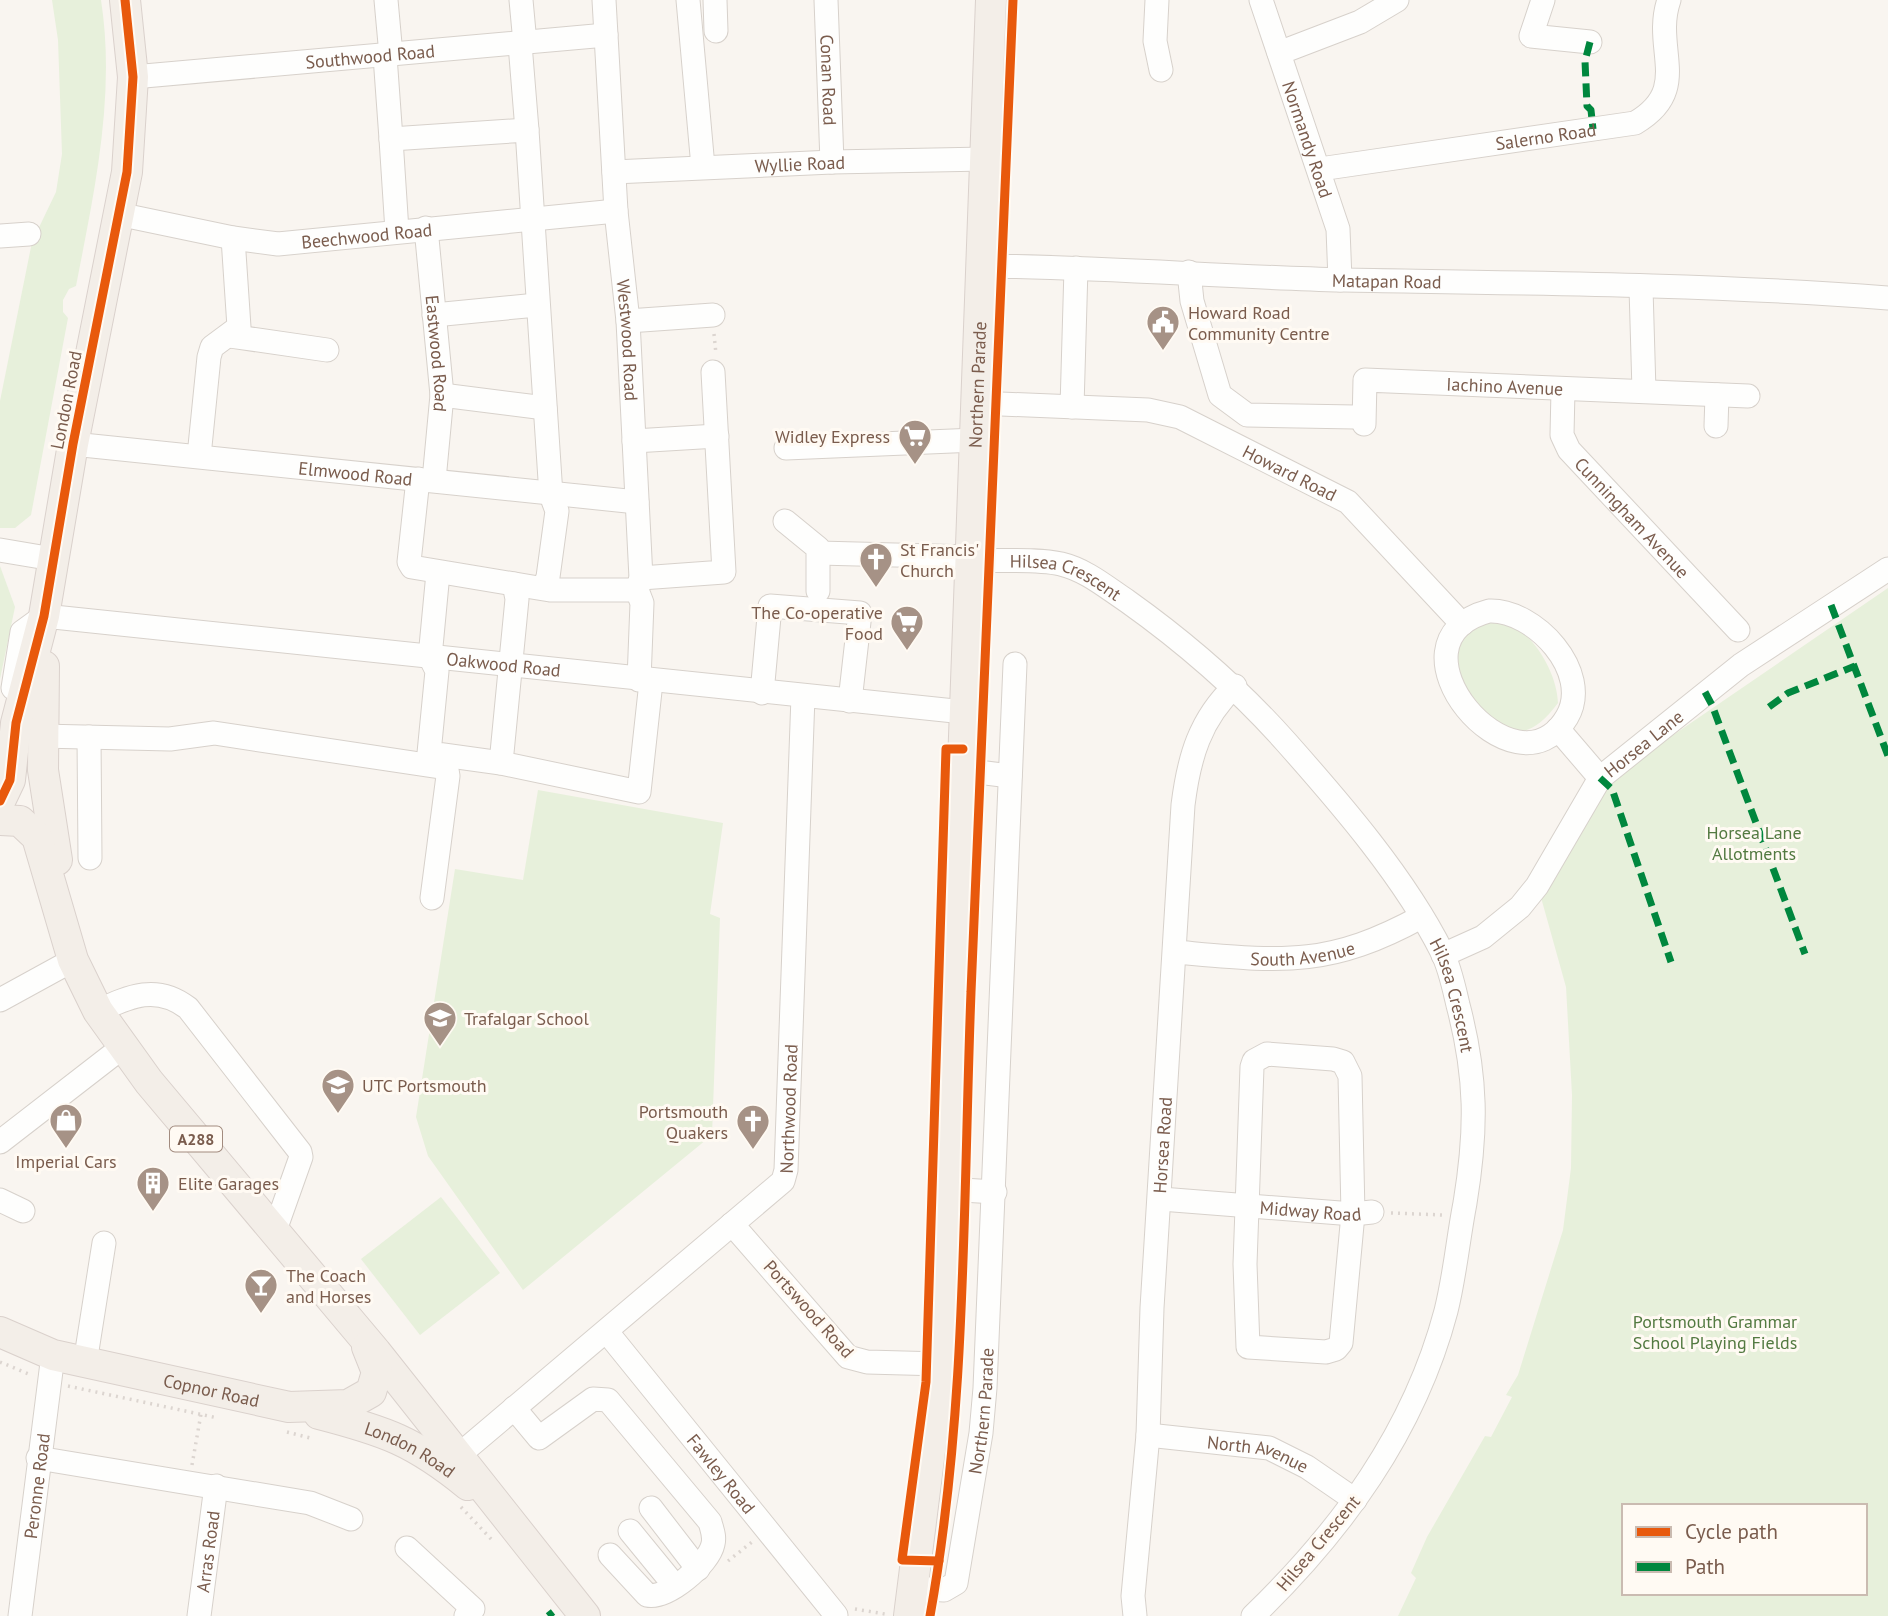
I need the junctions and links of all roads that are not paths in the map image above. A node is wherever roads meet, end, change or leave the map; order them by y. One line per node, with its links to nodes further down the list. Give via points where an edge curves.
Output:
1 (125, 0): 21 (main road, London Road)
2 (386, 0): 19 (street)
3 (521, 0): 17 (street)
4 (604, 0): 15 (street, Westwood Road)
5 (688, 0): 26 (street)
6 (715, 0): 14 (street)
7 (825, 0): 25 (street, Conan Road)
8 (991, 0): 24 (main road, Northern Parade)
9 (1157, 0): 20 (street, via 1155,41)
10 (1261, 0): 18 (street, Normandy Road)
11 (1397, 0): 18 (street, via 1360,22)
12 (1543, 0): 16 (street, via 1531,36)
13 (1669, 0): 27 (street, Salerno Road, via 1665,13 1666,93 1660,105 1635,124)
14 (716, 31)
15 (606, 35): 17 (street, Southwood Road); 28 (street, Westwood Road)
16 (1590, 42)
17 (523, 43): 19 (street, Southwood Road); 22 (street)
18 (1279, 53): 27 (street, Normandy Road)
19 (388, 56): 21 (street, Southwood Road); 23 (street)
20 (1161, 70)
21 (133, 77): 30 (main road, London Road, via 127,172)
22 (527, 130): 23 (street); 31 (street)
23 (391, 139): 33 (street)
24 (985, 159): 25 (street, Wyllie Road); 37 (main road, Northern Parade)
25 (832, 162): 26 (street, Wyllie Road)
26 (703, 167): 28 (street, Wyllie Road)
27 (1320, 169): 40 (street, Normandy Road, via 1338,229)
28 (614, 172): 29 (street, Westwood Road)
29 (616, 211): 31 (street, Beechwood Road); 46 (street, Westwood Road)
30 (118, 214): 36 (street, Beechwood Road); 62 (main road, London Road)
31 (533, 219): 32 (street, Beechwood Road); 43 (street)
32 (426, 228): 33 (street, Beechwood Road); 44 (street, Eastwood Road)
33 (397, 231): 36 (street, Beechwood Road, via 296,243)
34 (29, 234): 35 (street)
35 (0, 236)
36 (233, 238): 47 (street, via 239,327)
37 (983, 266): 38 (street, Matapan Road); 55 (main road, Northern Parade)
38 (1076, 268): 39 (street, Matapan Road); 56 (street)
39 (1189, 272): 40 (street, Matapan Road); 50 (street, Iachino Avenue, via 1192,301 1220,395 1247,415 1360,421 1365,380)
40 (1340, 280): 41 (street, Matapan Road, via 1562,282)
41 (1641, 288): 42 (street, Matapan Road); 51 (street)
42 (1888, 298)
43 (537, 305): 44 (street); 57 (street)
44 (434, 314): 52 (street, Eastwood Road)
45 (713, 315): 46 (street)
46 (628, 321): 61 (street, Westwood Road)
47 (230, 336): 48 (street); 64 (street, via 212,346 209,357)
48 (327, 350)
49 (713, 372): 59 (street)
50 (1563, 390): 51 (street, Iachino Avenue); 81 (street, Cunningham Avenue, via 1562,435 1569,450)
51 (1644, 391): 53 (street, Iachino Avenue)
52 (442, 395): 57 (street); 65 (street, Eastwood Road)
53 (1717, 395): 54 (street, Iachino Avenue); 58 (street)
54 (1748, 396)
55 (978, 403): 56 (street, Howard Road); 60 (main road, Northern Parade)
56 (1072, 407): 80 (street, Howard Road, via 1148,410 1180,417 1330,490 1363,515)
57 (545, 408): 66 (street)
58 (1716, 426)
59 (717, 436): 61 (street); 76 (street, via 724,572)
60 (976, 440): 63 (street, via 833,436); 72 (main road, Northern Parade)
61 (634, 441): 67 (street, Westwood Road)
62 (73, 444): 64 (street, Elmwood Road); 71 (main road, London Road)
63 (786, 448)
64 (199, 456): 65 (street, Elmwood Road)
65 (426, 479): 66 (street, Elmwood Road); 74 (street, Eastwood Road, via 409,562 412,567)
66 (551, 495): 67 (street, Elmwood Road); 77 (street, via 557,511)
67 (637, 502): 76 (street, Westwood Road)
68 (785, 521): 70 (street, via 813,541)
69 (0, 550): 71 (street)
70 (819, 553): 72 (street, Hilsea Crescent); 78 (street)
71 (53, 559): 79 (main road, London Road)
72 (971, 559): 86 (street, Hilsea Crescent, via 1060,564 1091,576); 90 (main road, Northern Parade)
73 (1888, 569): 98 (street, Horsea Lane, via 1741,665)
74 (438, 573): 75 (street); 82 (street)
75 (514, 584): 77 (street); 84 (street, via 517,599)
76 (639, 584): 77 (street); 85 (street, Westwood Road)
77 (544, 587)
78 (818, 592)
79 (44, 616): 82 (street, Oakwood Road); 92 (main road, London Road); 94 (street, via 22,632); 99 (main road, London Road, via 16,723 10,780)
80 (1462, 624): 91 (street, via 1481,613 1499,611 1521,616 1536,628 1566,662 1574,683 1572,706); 91 (street, via 1446,652 1447,676 1485,726 1506,740 1521,743 1537,741)
81 (1738, 630)
82 (430, 657): 84 (street, Oakwood Road); 95 (street, via 436,671 429,753)
83 (1015, 664): 97 (street, Northern Parade)
84 (511, 667): 85 (street, Oakwood Road); 95 (street)
85 (645, 681): 87 (street, Oakwood Road); 95 (street, Westwood Road, via 639,792)
86 (1235, 686): 104 (street, Hilsea Crescent, via 1327,789); 105 (street, Horsea Road, via 1209,713 1190,759)
87 (762, 693): 88 (street, Oakwood Road); 89 (street, via 770,606 860,613)
88 (803, 696): 89 (street, Oakwood Road); 119 (street, Northwood Road, via 786,1170 783,1181)
89 (850, 701): 90 (street, Oakwood Road)
90 (964, 712): 96 (main road, Northern Parade)
91 (1558, 729): 98 (street)
92 (41, 736): 93 (street); 103 (main road, London Road, via 60,885)
93 (89, 737): 101 (street); 102 (street, via 170,739 214,733 447,770)
94 (0, 747)
95 (501, 763)
96 (962, 770): 97 (street); 112 (main road, Northern Parade)
97 (1010, 776): 113 (street, Northern Parade)
98 (1600, 778): 106 (street, Horsea Lane, via 1520,907 1483,937)
99 (0, 801)
100 (0, 820): 103 (main road, A288, via 20,821 37,837)
101 (90, 858)
102 (432, 898)
103 (59, 916): 107 (main road, A288)
104 (1422, 917): 105 (street, South Avenue, via 1367,944 1314,958); 106 (street, Hilsea Crescent)
105 (1175, 952): 114 (street, Horsea Road)
106 (1443, 955): 134 (street, Hilsea Crescent, via 1465,1030 1473,1084 1475,1143 1455,1271 1434,1350 1397,1434)
107 (73, 960): 108 (street); 109 (main road, A288)
108 (0, 1000)
109 (98, 1011): 110 (main road, A288); 120 (street, via 131,996 165,994 188,1007 302,1157)
110 (124, 1046): 111 (street); 120 (main road, A288)
111 (0, 1142)
112 (946, 1189): 113 (street); 126 (main road, Northern Parade)
113 (995, 1192): 143 (street, Northern Parade, via 981,1433 958,1578 954,1587)
114 (1161, 1199): 116 (street, Midway Road); 130 (street, Horsea Road)
115 (0, 1200): 117 (street)
116 (1248, 1206): 118 (street, Midway Road); 118 (street, via 1248,1347 1326,1352 1341,1343); 118 (street, via 1252,1068 1254,1061 1267,1054 1333,1059 1348,1068)
117 (23, 1211)
118 (1363, 1213)
119 (732, 1224): 123 (street, Northwood Road); 126 (street, Portswood Road, via 848,1357 867,1362)
120 (274, 1233): 124 (main road, A288)
121 (104, 1243): 125 (street)
122 (0, 1332): 127 (main road, Copnor Road / A288)
123 (607, 1332): 128 (street, Northwood Road); 145 (street, Fawley Road)
124 (364, 1341): 129 (main road, Copnor Road / A288, via 377,1372 375,1386 365,1397); 131 (main road, London Road)
125 (85, 1363): 127 (main road, Copnor Road / A288); 129 (main road, Copnor Road / A288, via 204,1401)
126 (942, 1364): 143 (main road, Northern Parade)
127 (51, 1368): 132 (street, Peronne Road)
128 (514, 1408): 131 (street, Northwood Road); 141 (street, via 539,1438 593,1399 608,1400 710,1522 713,1546)
129 (283, 1418): 138 (main road, London Road, via 373,1429 414,1445 471,1487)
130 (1148, 1435): 134 (street, North Avenue, via 1269,1448 1307,1466); 149 (street, Horsea Road)
131 (459, 1455): 138 (main road, London Road)
132 (38, 1458): 133 (street); 146 (street, Peronne Road)
133 (216, 1486): 136 (street, via 310,1503); 147 (street, Arras Road)
134 (1355, 1500): 150 (street, Hilsea Crescent, via 1304,1565)
135 (652, 1508): 141 (street)
136 (351, 1519)
137 (630, 1531): 142 (street)
138 (503, 1535): 148 (main road, London Road)
139 (407, 1548): 144 (street)
140 (610, 1555): 142 (street, via 647,1595 659,1596)
141 (698, 1569): 142 (street)
142 (675, 1586)
143 (904, 1606)
144 (473, 1614)
145 (842, 1615)
146 (20, 1616)
147 (199, 1616)
148 (585, 1616)
149 (1135, 1616)
150 (1253, 1616)

